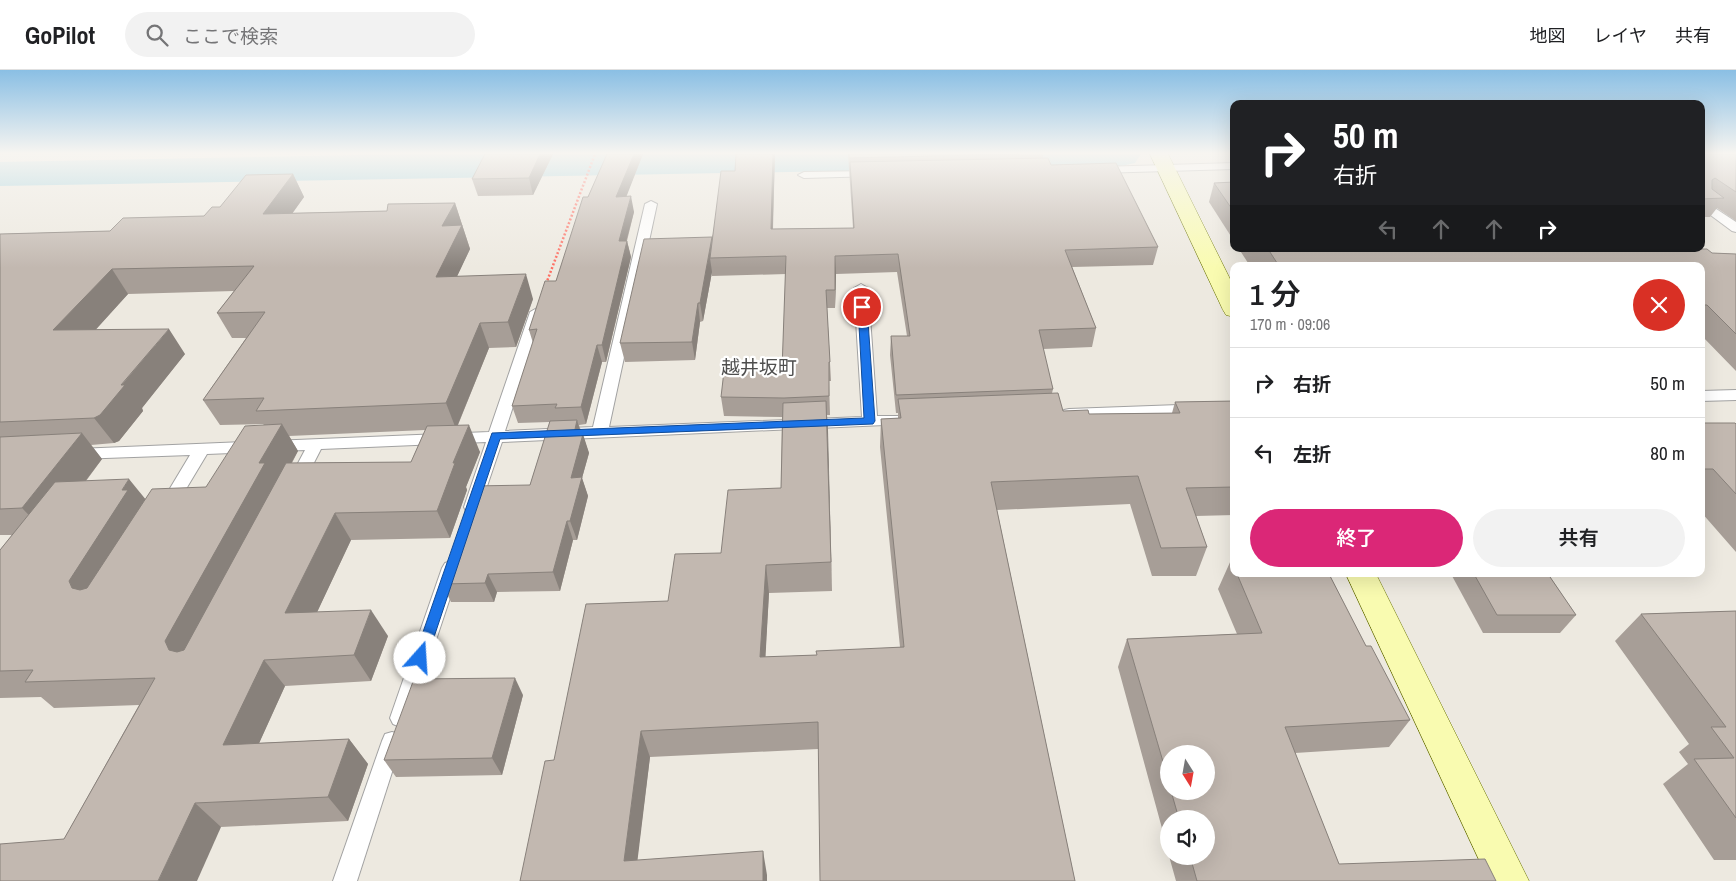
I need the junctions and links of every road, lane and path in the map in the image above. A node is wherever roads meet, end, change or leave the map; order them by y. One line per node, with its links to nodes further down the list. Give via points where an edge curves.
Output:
1 (581, 192): 6 (path)
2 (1177, 192): 8 (street)
3 (651, 204): 15 (lane)
4 (1705, 205): 5 (lane)
5 (1736, 228)
6 (546, 285): 16 (lane)
7 (861, 288): 14 (lane)
8 (1230, 302)
9 (1736, 395): 10 (lane)
10 (1705, 396)
11 (1230, 408): 12 (lane)
12 (1057, 415)
13 (919, 420): 14 (lane)
14 (870, 421): 15 (lane)
15 (600, 431): 16 (lane)
16 (496, 436): 17 (lane); 22 (lane)
17 (316, 444): 18 (lane); 20 (lane)
18 (202, 449): 19 (lane); 21 (lane)
19 (58, 454)
20 (289, 496)
21 (161, 516)
22 (468, 519)
23 (458, 547): 25 (lane)
24 (1362, 577): 26 (street)
25 (345, 881)
26 (1509, 881)

